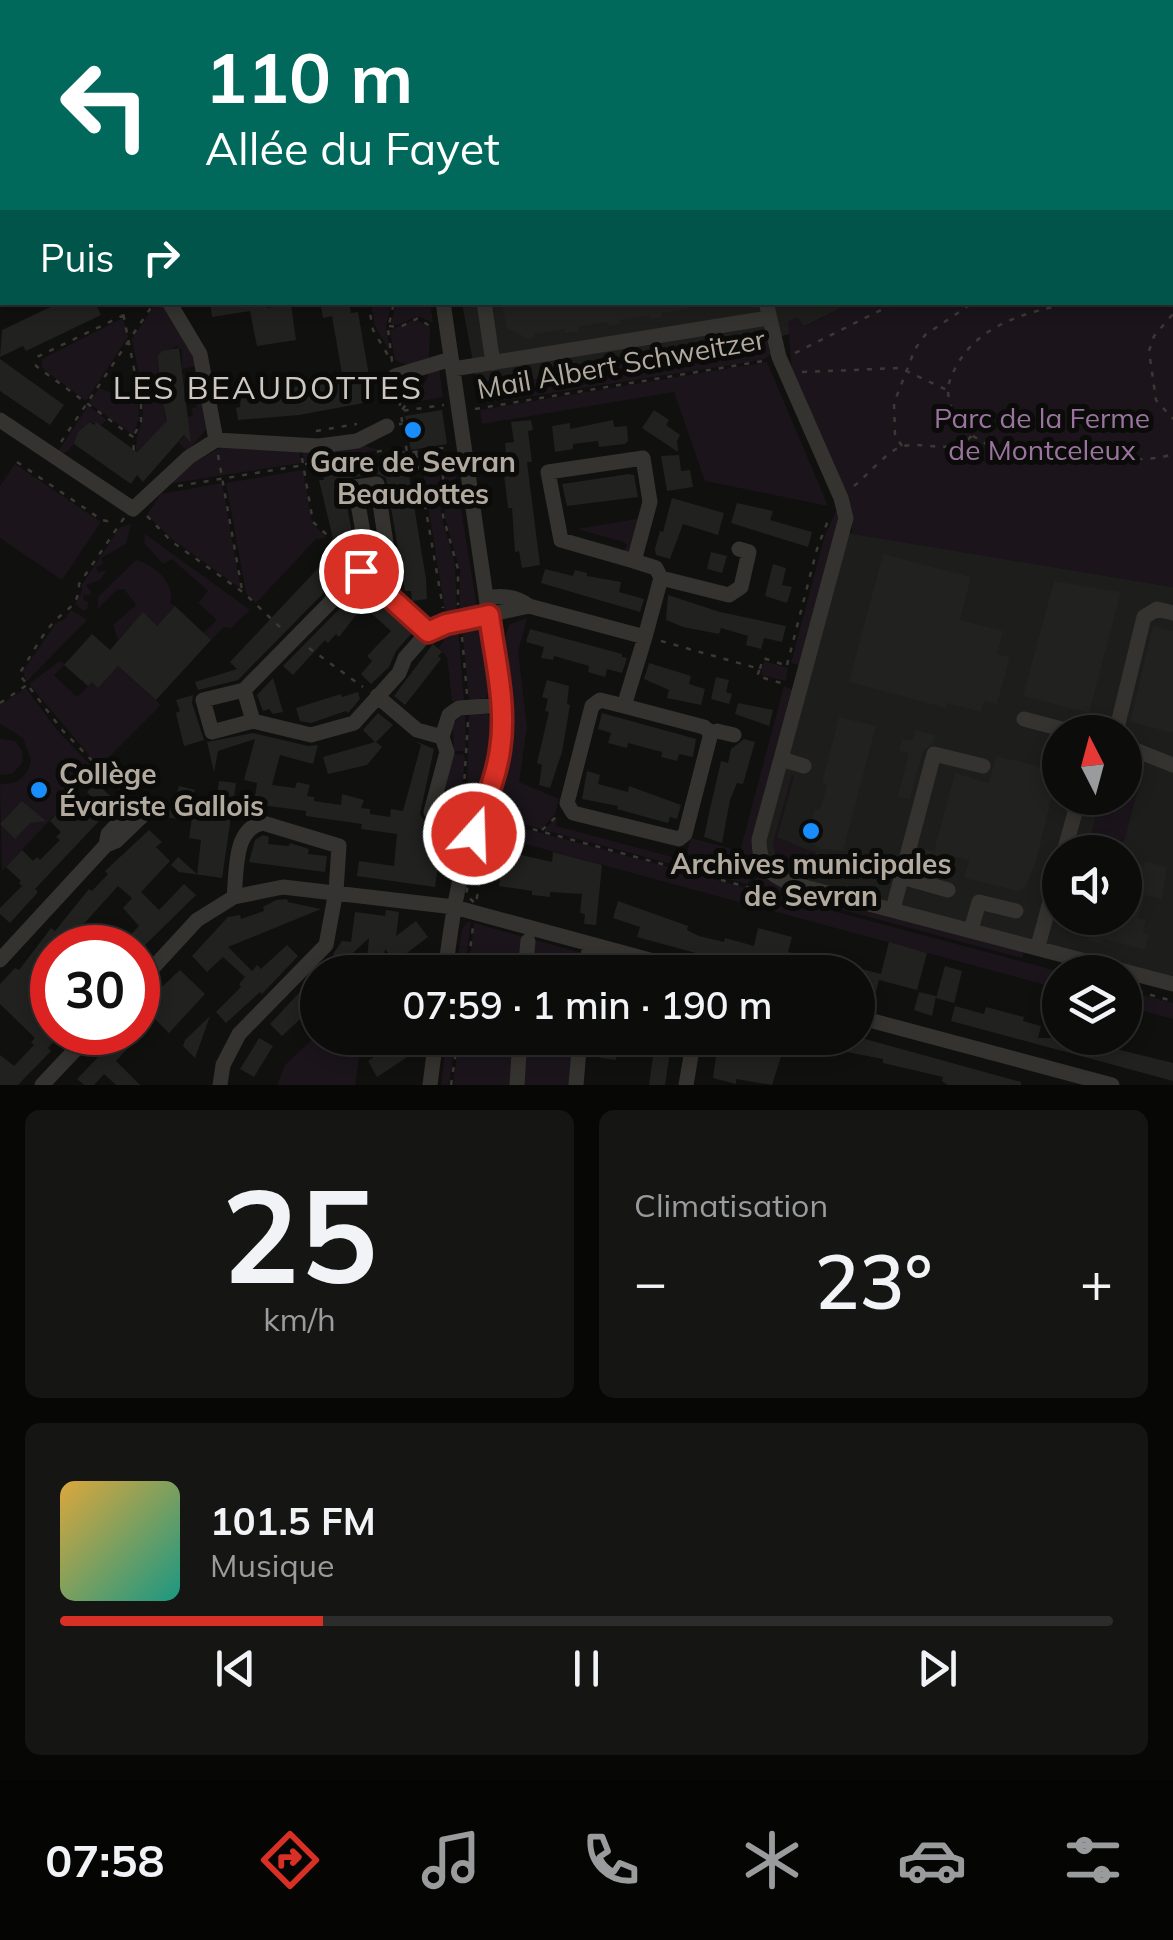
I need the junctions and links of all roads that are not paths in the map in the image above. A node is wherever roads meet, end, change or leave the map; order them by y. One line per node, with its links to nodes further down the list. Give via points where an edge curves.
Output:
1 (171, 305): 10 (street, via 200,354)
2 (443, 305): 6 (street)
3 (484, 305): 5 (street)
4 (767, 310): 5 (street); 34 (street, via 846,518)
5 (493, 363): 6 (street)
6 (452, 364): 7 (street); 15 (street)
7 (394, 370)
8 (0, 420): 10 (street, via 128,505)
9 (395, 425): 10 (street, via 358,441)
10 (216, 440)
11 (750, 552): 14 (street, via 734,594)
12 (634, 561): 12 (street, via 561,540 548,472 643,458 650,502); 14 (street, via 656,568)
13 (361, 571): 16 (street); 16 (street, via 367,556 354,488 377,484); 22 (street)
14 (661, 578): 21 (street)
15 (486, 598): 17 (street, via 500,595); 19 (street)
16 (396, 602): 20 (street)
17 (528, 606): 19 (street); 21 (street)
18 (1173, 613): 26 (street, via 1157,609 1144,617)
19 (489, 615): 20 (street); 24 (street)
20 (428, 632): 23 (street)
21 (645, 636): 25 (street)
22 (244, 690): 28 (street); 28 (street, via 204,700 212,732)
23 (377, 696): 28 (street, via 354,722 310,735); 32 (street, via 417,730)
24 (502, 706): 32 (street, via 449,715); 44 (street, via 500,752)
25 (624, 706): 30 (street); 30 (street, via 600,700 592,706 567,799 573,813 682,837)
26 (1120, 715)
27 (1024, 718): 29 (street)
28 (253, 721)
29 (1042, 723)
30 (712, 733): 31 (street)
31 (734, 735)
32 (442, 737): 39 (street, via 448,752)
33 (1142, 753): 35 (street)
34 (781, 759): 36 (street); 45 (street, via 759,840 765,867 793,884)
35 (1173, 765)
36 (804, 766)
37 (984, 766): 40 (street, via 934,754)
38 (141, 809): 56 (street, via 133,808 108,834 106,845)
39 (431, 812)
40 (902, 877): 41 (street); 45 (street)
41 (948, 890)
42 (336, 892): 43 (street, via 282,887); 43 (street, via 339,846 263,823 242,836); 44 (street); 66 (street, via 326,945 239,1034)
43 (234, 897): 57 (street, via 198,920)
44 (454, 907): 50 (street); 52 (street)
45 (893, 909): 47 (street)
46 (1016, 910): 47 (street, via 979,902)
47 (971, 930): 51 (street)
48 (1042, 931): 51 (street)
49 (528, 940): 53 (street)
50 (590, 944): 54 (street); 55 (street)
51 (1038, 946): 58 (street)
52 (447, 955)
53 (527, 955)
54 (588, 955)
55 (631, 955)
56 (0, 960)
57 (160, 961)
58 (1173, 984)
59 (875, 1022): 71 (street)
60 (74, 1055): 65 (street)
61 (434, 1055): 67 (street)
62 (519, 1055): 68 (street)
63 (579, 1055): 69 (street)
64 (691, 1055): 70 (street)
65 (53, 1081)
66 (220, 1085)
67 (430, 1085)
68 (517, 1085)
69 (576, 1085)
70 (686, 1085)
71 (1112, 1085)

